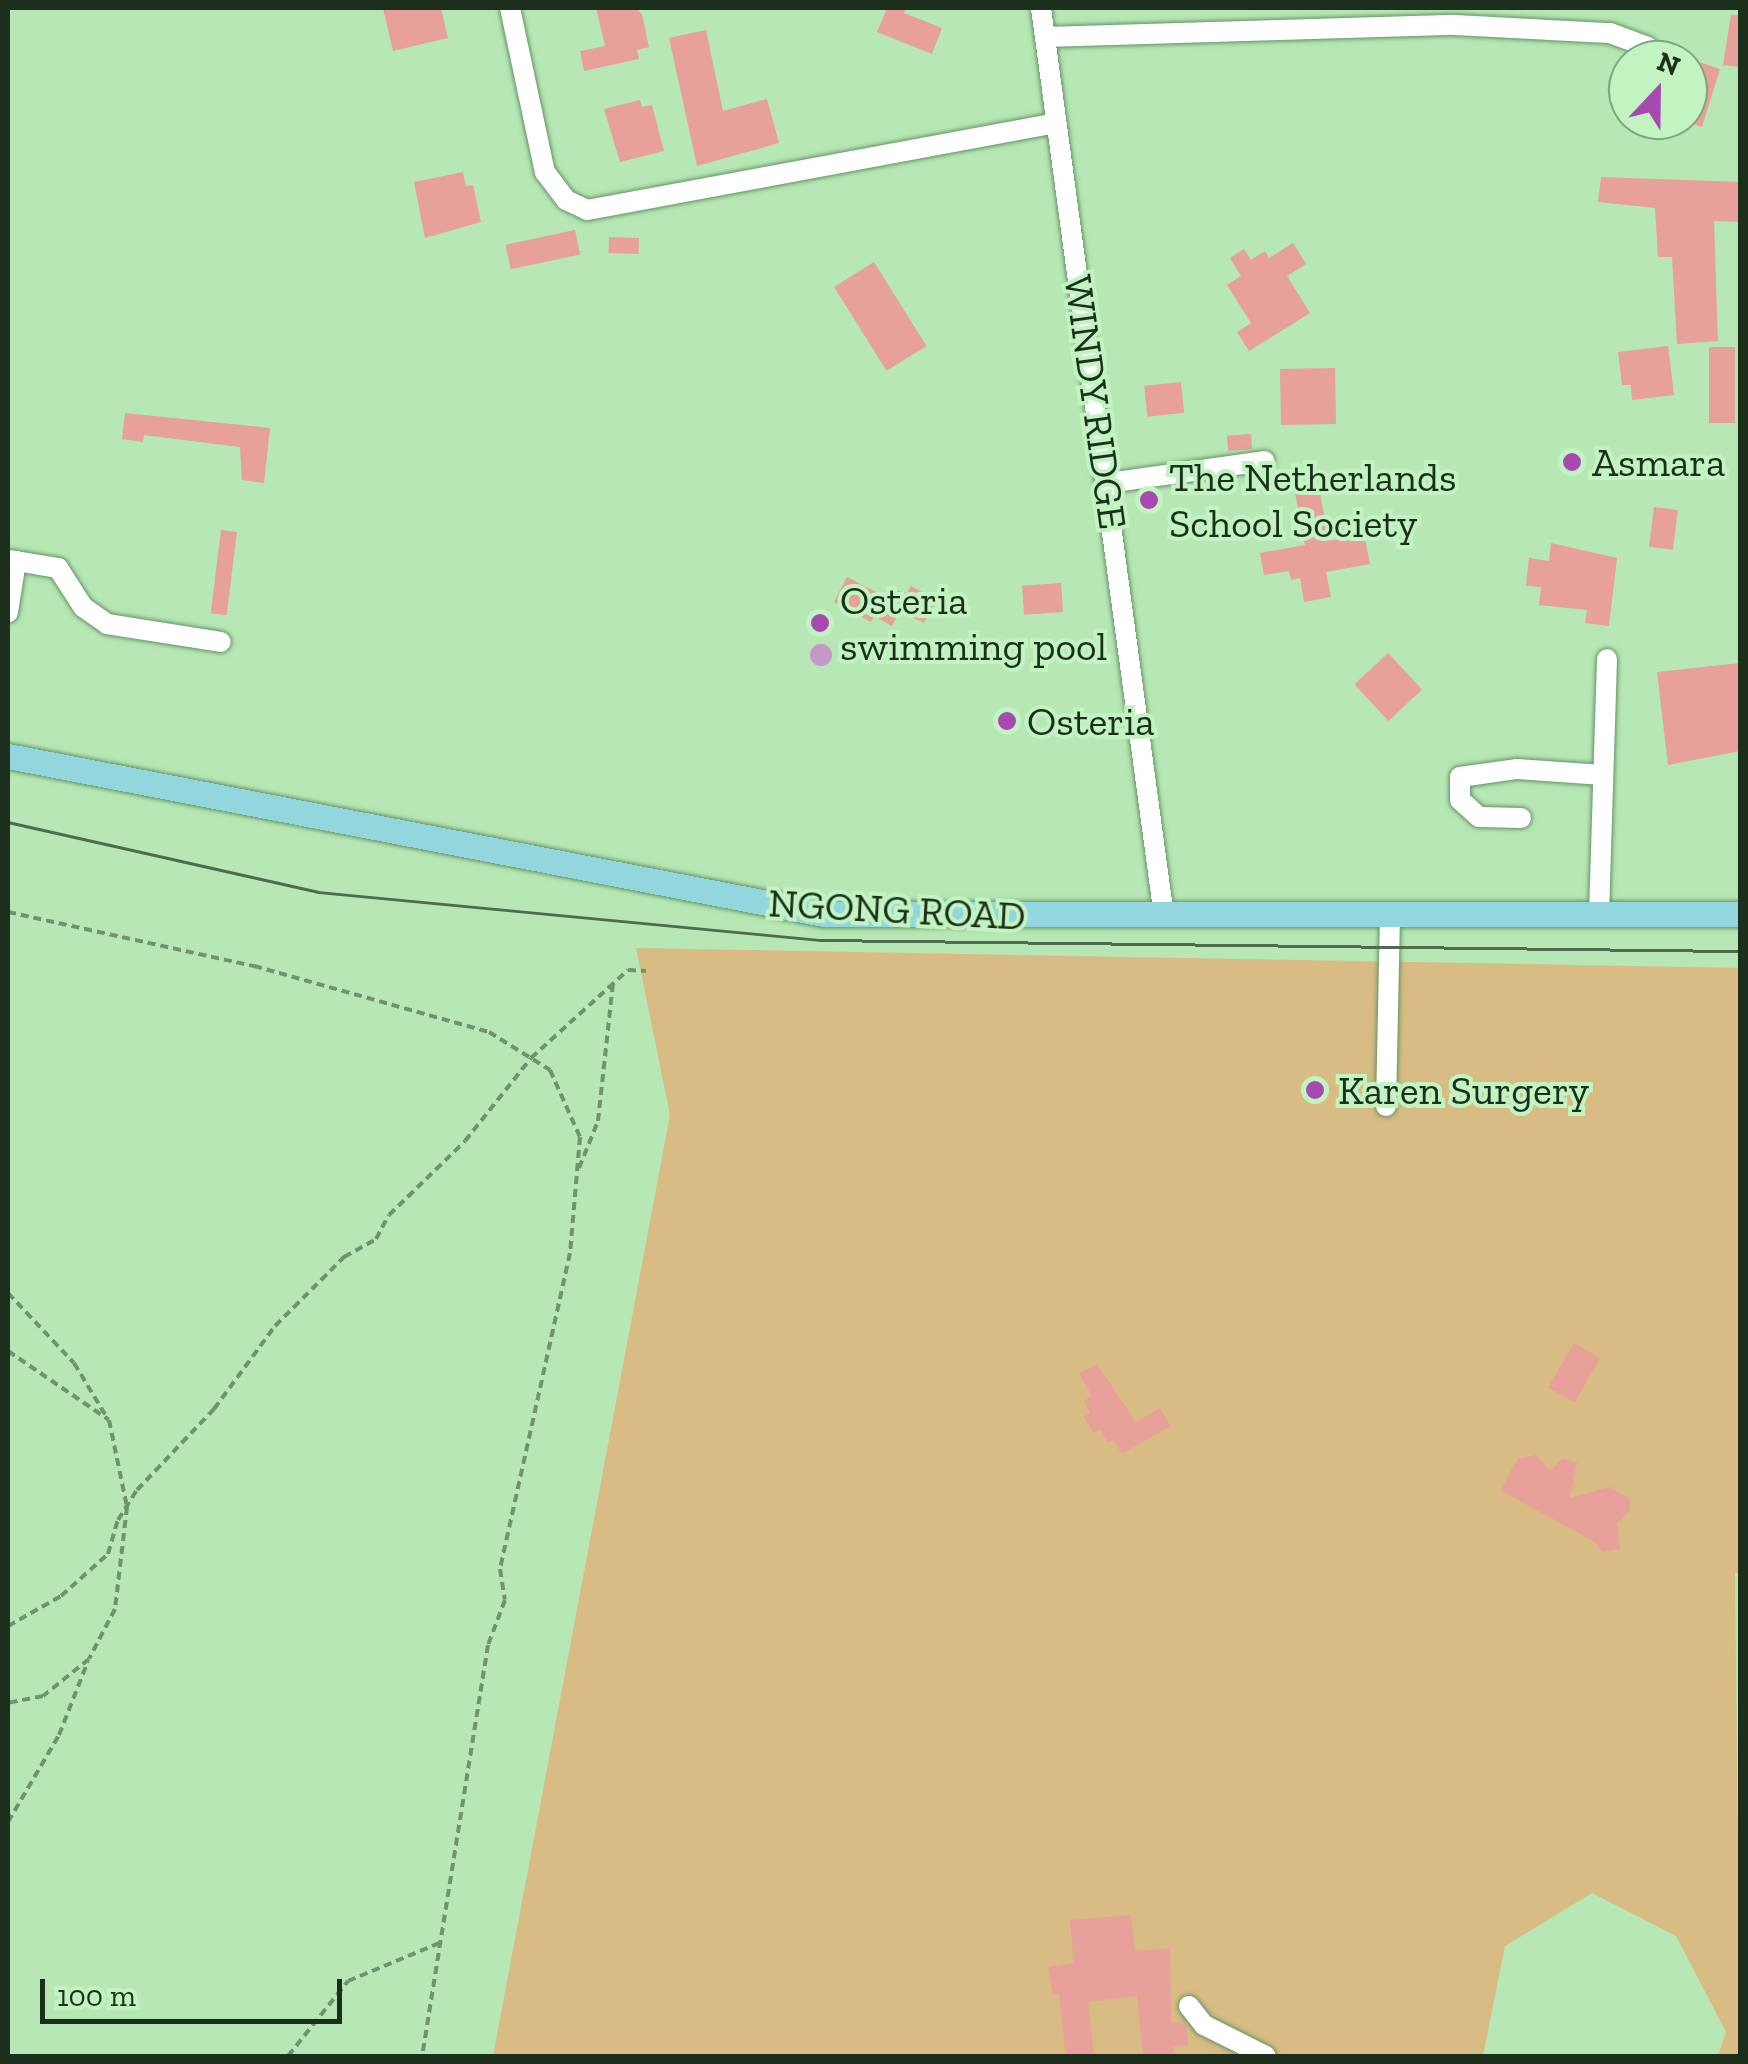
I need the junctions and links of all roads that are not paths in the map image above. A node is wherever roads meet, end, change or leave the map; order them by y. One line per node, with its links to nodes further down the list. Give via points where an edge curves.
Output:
1 (510, 8): 5 (street, via 545,172 566,200 587,210)
2 (1041, 8): 3 (street, WINDY RIDGE)
3 (1045, 37): 4 (street, via 1455,25 1610,33); 5 (street, WINDY RIDGE)
4 (1629, 40)
5 (1056, 123): 7 (street, WINDY RIDGE)
6 (1264, 462): 7 (street)
7 (1108, 483): 18 (street, WINDY RIDGE)
8 (12, 561): 9 (street); 10 (street, via 58,568 82,607 107,624)
9 (8, 612)
10 (222, 642)
11 (1607, 659): 13 (street)
12 (8, 756): 18 (main road, NGONG ROAD, via 782,909)
13 (1603, 775): 14 (street, via 1517,769 1460,777 1460,800 1479,816); 15 (street)
14 (1521, 818)
15 (1598, 914): 16 (main road, NGONG ROAD); 17 (main road, NGONG ROAD)
16 (1740, 914)
17 (1390, 915): 18 (main road, NGONG ROAD); 19 (street)
18 (1164, 916)
19 (1386, 1106)
20 (1188, 2006): 21 (street, via 1204,2025)
21 (1266, 2056)

